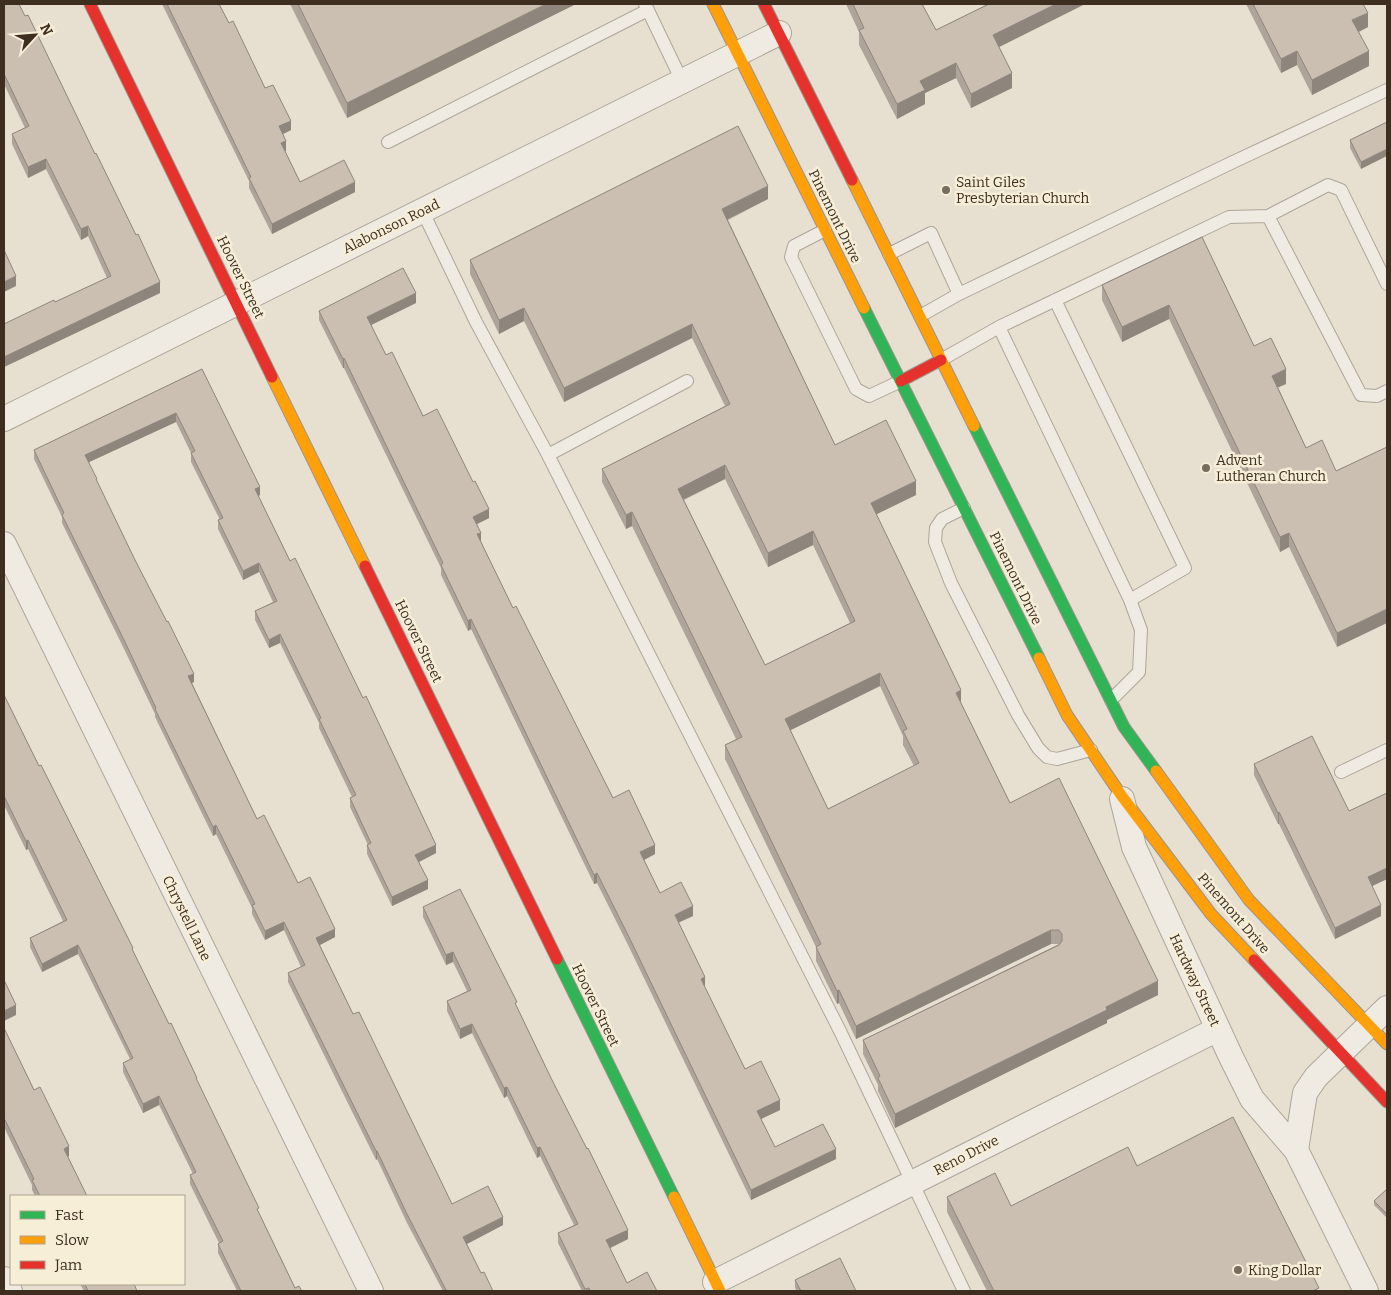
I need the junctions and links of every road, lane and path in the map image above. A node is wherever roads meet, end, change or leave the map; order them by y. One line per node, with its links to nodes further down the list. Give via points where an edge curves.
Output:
1 (90, 4): 17 (main road, Hoover Street)
2 (713, 4): 6 (main road, Pinemont Drive)
3 (764, 4): 5 (main road, Pinemont Drive)
4 (647, 7): 7 (lane); 9 (lane)
5 (779, 33): 6 (street, Alabonson Road); 13 (main road, Pinemont Drive)
6 (738, 53): 7 (street, Alabonson Road); 12 (main road, Pinemont Drive)
7 (682, 81): 10 (street, Alabonson Road)
8 (1387, 90): 15 (lane)
9 (388, 142)
10 (422, 210): 17 (street, Alabonson Road); 25 (lane, via 476,322)
11 (1268, 216): 14 (lane, via 1328,185 1341,190); 16 (lane, via 1229,217); 23 (lane, via 1361,395 1377,396)
12 (825, 230): 22 (main road, Pinemont Drive); 22 (lane, via 794,246 791,257 856,389 869,396)
13 (889, 254): 15 (lane, via 931,233); 18 (main road, Pinemont Drive)
14 (1387, 284)
15 (959, 294): 18 (lane)
16 (1055, 300): 19 (lane); 28 (lane, via 1185,568)
17 (236, 302): 24 (street, Alabonson Road); 43 (main road, Hoover Street)
18 (920, 316): 20 (main road, Pinemont Drive)
19 (998, 327): 20 (lane); 28 (lane)
20 (942, 360): 22 (main road); 29 (main road, Pinemont Drive)
21 (688, 380): 25 (lane)
22 (901, 381): 26 (main road, Pinemont Drive)
23 (1387, 391)
24 (4, 419)
25 (548, 455): 41 (lane, via 855,1049)
26 (964, 508): 30 (main road, Pinemont Drive, via 1067,715); 30 (lane, via 942,519 936,528 935,542 951,583 1018,715 1038,748 1047,756 1057,758)
27 (4, 544): 45 (street, Chrystell Lane)
28 (1130, 600): 29 (lane, via 1142,630 1139,672)
29 (1111, 700): 35 (main road, Pinemont Drive, via 1121,730 1250,900)
30 (1094, 748): 33 (main road, Pinemont Drive)
31 (1387, 750): 32 (lane)
32 (1341, 772)
33 (1121, 795): 36 (street, Hardway Street, via 1134,848); 38 (main road, Pinemont Drive, via 1211,914)
34 (1387, 1008): 35 (street)
35 (1369, 1025): 37 (main road, Pinemont Drive); 38 (street)
36 (1218, 1029): 40 (street, Hardway Street, via 1252,1099); 41 (street, Reno Drive)
37 (1387, 1044)
38 (1341, 1053): 39 (main road, Pinemont Drive); 40 (street, via 1316,1077 1305,1093)
39 (1387, 1102)
40 (1296, 1150): 47 (street, Hardway Street)
41 (913, 1182): 43 (street, Reno Drive); 46 (lane)
42 (4, 1279): 44 (street)
43 (718, 1287)
44 (10, 1291)
45 (371, 1291)
46 (964, 1291)
47 (1366, 1291)

